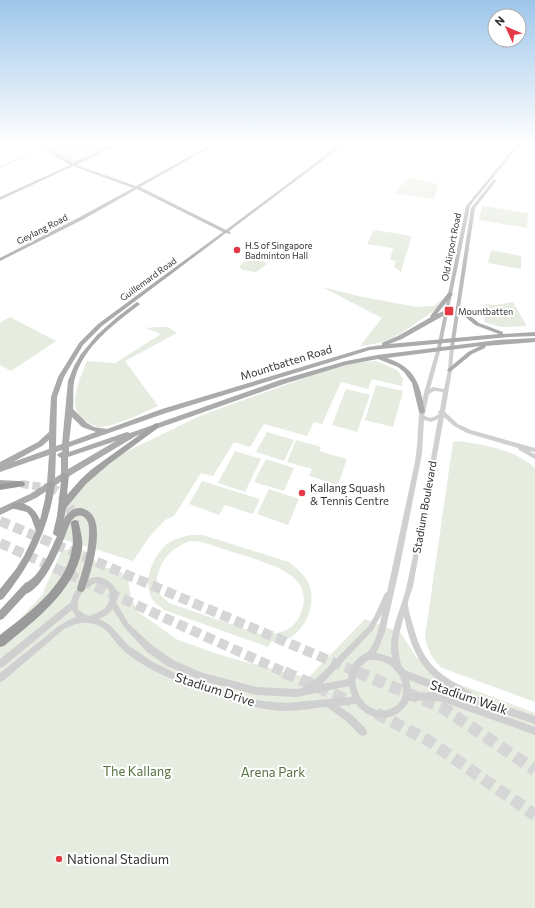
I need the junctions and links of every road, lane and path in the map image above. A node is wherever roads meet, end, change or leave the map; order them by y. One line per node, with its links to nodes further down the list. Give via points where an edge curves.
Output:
1 (30, 185): 9 (main road)
2 (134, 185): 8 (main road)
3 (142, 185): 8 (main road, Geylang Road)
4 (290, 185): 10 (main road, Guillemard Road)
5 (292, 185): 10 (main road, Guillemard Road)
6 (484, 185): 12 (main road, Old Airport Road, via 469,202)
7 (490, 185): 13 (main road, Old Airport Road, via 473,206)
8 (139, 187): 10 (main road); 11 (main road, Geylang Road)
9 (0, 199)
10 (229, 231): 29 (main road, Guillemard Road, via 105,329 86,352 72,377); 34 (main road, Guillemard Road, via 100,325 82,344 61,376 54,396)
11 (0, 260)
12 (450, 294): 14 (main road, Old Airport Road); 15 (main road, via 437,312)
13 (458, 308): 17 (main road, via 477,324); 18 (main road, Old Airport Road)
14 (448, 311): 15 (main road); 20 (main road, Old Airport Road)
15 (425, 322): 23 (main road, via 402,337)
16 (535, 334): 17 (main road, Mountbatten Road)
17 (509, 335): 18 (main road, Mountbatten Road)
18 (453, 340): 20 (main road, Mountbatten Road); 22 (main road, Old Airport Road)
19 (535, 340): 21 (main road, Mountbatten Road)
20 (441, 342): 23 (main road, Mountbatten Road); 24 (main road, Old Airport Road)
21 (498, 342): 22 (main road, Mountbatten Road); 26 (main road, via 475,349)
22 (452, 347): 24 (main road, Mountbatten Road); 26 (street, Stadium Boulevard)
23 (370, 348): 33 (main road, Mountbatten Road)
24 (439, 348): 25 (main road, Mountbatten Road); 28 (street, Stadium Boulevard)
25 (377, 357): 30 (main road, via 398,364 411,375 416,382); 32 (main road, Mountbatten Road, via 346,363 282,382)
26 (450, 370): 27 (street, Stadium Boulevard)
27 (446, 391): 28 (street, via 437,389); 31 (street, Stadium Boulevard)
28 (427, 393): 30 (street, Stadium Boulevard)
29 (70, 410): 33 (main road, via 76,419 86,426 101,431); 37 (main road, Guillemard Road)
30 (422, 414): 31 (street, via 425,419 430,420); 54 (street, Stadium Boulevard, via 420,446)
31 (441, 414): 36 (street, via 469,432); 60 (street, Stadium Boulevard)
32 (156, 426): 35 (main road, Mountbatten Road); 50 (highway, via 97,468 77,487)
33 (111, 430): 37 (main road, Mountbatten Road)
34 (52, 432): 39 (main road, Guillemard Road); 42 (main road, via 32,448)
35 (134, 434): 40 (main road); 44 (main road, Mountbatten Road)
36 (514, 444): 38 (street); 41 (street)
37 (64, 447): 39 (main road, Mountbatten Road); 40 (main road, Guillemard Road)
38 (535, 450)
39 (52, 451): 40 (main road); 43 (main road, Mountbatten Road); 47 (main road, Guillemard Road)
40 (64, 456): 44 (main road, Guillemard Road)
41 (535, 457)
42 (0, 466)
43 (0, 469)
44 (65, 475): 47 (main road, Mountbatten Road); 50 (highway)
45 (0, 483): 46 (main road)
46 (21, 484): 48 (highway)
47 (51, 484): 49 (main road, Mountbatten Road); 53 (highway)
48 (0, 487)
49 (14, 506): 51 (main road, Mountbatten Road); 53 (highway, via 30,509)
50 (63, 506): 56 (highway, via 52,545)
51 (0, 512)
52 (75, 524): 63 (highway, via 77,549 67,576 44,604)
53 (40, 531): 57 (highway, via 20,570)
54 (394, 580): 64 (street, Stadium Boulevard, via 378,641); 70 (street, via 370,629 320,681)
55 (81, 588): 56 (highway, via 93,532 90,516 80,511 68,519 50,561); 58 (street, Stadium Drive, via 95,581 109,584 113,589); 59 (street)
56 (26, 590): 61 (highway)
57 (0, 596)
58 (113, 603): 62 (street, via 108,611 99,617); 70 (street, Stadium Drive, via 133,633 170,663 203,677 257,691)
59 (74, 604): 62 (street, Stadium Drive, via 79,616); 65 (street)
60 (405, 606): 66 (street, Stadium Boulevard, via 395,635); 73 (street, via 411,632 422,660 444,682)
61 (0, 616)
62 (88, 619): 68 (street, via 73,621 62,627); 74 (street, Stadium Drive, via 106,626 123,645 144,661 177,678 215,692 274,706)
63 (0, 642)
64 (369, 656): 66 (street, Stadium Boulevard, via 389,658); 69 (street, Stadium Boulevard, via 358,663)
65 (0, 664)
66 (397, 665): 67 (street, Stadium Boulevard)
67 (404, 674): 71 (street); 73 (street, Stadium Walk)
68 (0, 678)
69 (352, 682): 70 (street, Stadium Drive); 72 (street)
70 (297, 693)
71 (406, 697): 72 (street, via 399,709 386,715 372,713); 76 (street, Stadium Walk, via 443,698)
72 (358, 700): 74 (street, Stadium Drive)
73 (480, 702): 75 (street, Stadium Walk)
74 (327, 703): 77 (street, via 349,718)
75 (535, 720)
76 (535, 731)
77 (362, 732)

